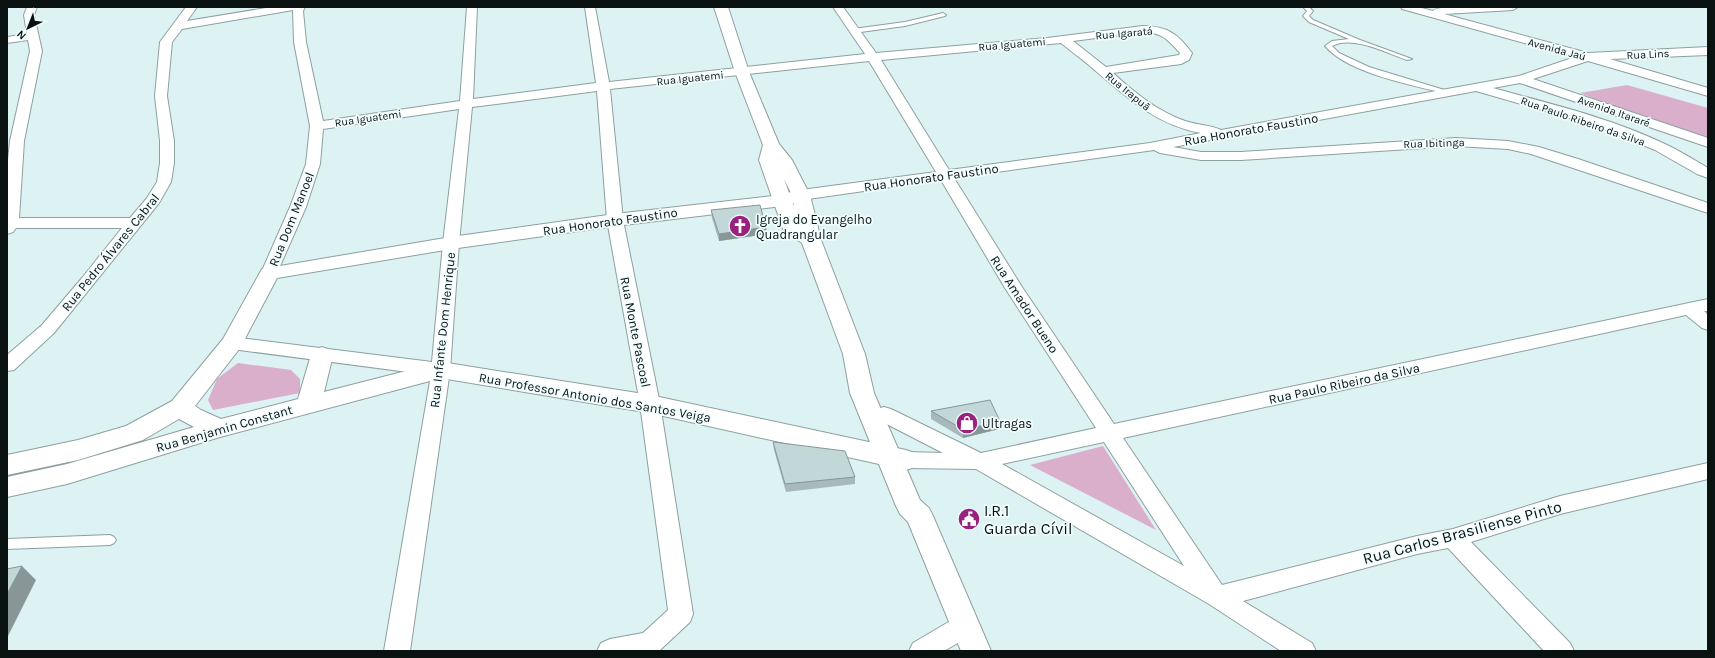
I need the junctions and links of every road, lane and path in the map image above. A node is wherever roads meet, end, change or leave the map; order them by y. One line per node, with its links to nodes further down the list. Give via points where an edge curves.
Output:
1 (32, 7): 16 (street, via 29,15)
2 (192, 7): 14 (street, Rua Pedro Álvares Cabral)
3 (292, 7): 14 (street)
4 (300, 7): 32 (street, Rua Dom Manoel, via 300,42)
5 (472, 7): 31 (street, Rua Infante Dom Henrique)
6 (590, 7): 27 (street, Rua Monte Pascoal)
7 (721, 7): 24 (street)
8 (838, 7): 15 (street, Rua Amador Bueno)
9 (1306, 7): 19 (lane, via 1310,11 1306,16 1311,21)
10 (1406, 7): 12 (street, Avenida Jaú)
11 (1513, 7): 12 (street)
12 (1421, 11): 22 (street, Avenida Jaú)
13 (943, 15): 15 (lane, via 905,24)
14 (177, 26): 43 (street, Rua Pedro Álvares Cabral, via 166,42 161,96 167,141 164,182 154,200)
15 (853, 31): 21 (street, Rua Amador Bueno)
16 (34, 36): 18 (street); 44 (street, via 36,51 17,141)
17 (1063, 39): 21 (street, Rua Iguatemi); 25 (street, Rua Irapuã); 25 (street, Rua Igaratá, via 1155,29 1168,33 1186,53 1181,60)
18 (7, 40)
19 (1358, 41): 23 (lane); 29 (lane, via 1337,42 1328,46 1345,60 1371,71)
20 (1708, 51): 22 (street, Rua Lins)
21 (873, 57): 24 (street, Rua Iguatemi); 38 (street, Rua Amador Bueno)
22 (1588, 57): 26 (street, Rua Honorato Faustino); 30 (street, Avenida Jaú)
23 (1409, 59)
24 (742, 72): 27 (street, Rua Iguatemi); 35 (street)
25 (1104, 72): 33 (street, Rua Irapuã, via 1137,101 1163,118 1203,131)
26 (1521, 79): 28 (street, Rua Honorato Faustino); 34 (street, Avenida Itararé)
27 (603, 86): 31 (street, Rua Iguatemi); 42 (street, Rua Monte Pascoal)
28 (1476, 87): 29 (street, Rua Honorato Faustino); 37 (street, Rua Paulo Ribeiro da Silva, via 1619,130 1660,148)
29 (1448, 92): 33 (street, Rua Honorato Faustino)
30 (1708, 92)
31 (466, 104): 32 (street, Rua Iguatemi); 46 (street, Rua Infante Dom Henrique)
32 (317, 126): 47 (street, Rua Dom Manoel, via 313,164 298,207)
33 (1224, 134): 36 (street, Rua Honorato Faustino)
34 (1708, 143)
35 (771, 145): 39 (street, via 783,160); 40 (street, via 768,160)
36 (1150, 147): 38 (street, Rua Honorato Faustino); 41 (street, Rua Ibitinga, via 1201,156 1241,156 1440,142 1508,145 1580,164)
37 (1708, 174)
38 (945, 175): 39 (street, Rua Honorato Faustino); 60 (street, Rua Amador Bueno, via 1014,288)
39 (802, 196): 40 (street, Rua Honorato Faustino); 45 (street)
40 (782, 200): 42 (street, Rua Honorato Faustino); 45 (street, via 793,228)
41 (1708, 208)
42 (614, 220): 46 (street, Rua Honorato Faustino); 56 (street, Rua Monte Pascoal)
43 (135, 223): 44 (street); 53 (street, Rua Pedro Álvares Cabral, via 48,329)
44 (9, 226)
45 (811, 240): 51 (street)
46 (450, 243): 47 (street, Rua Honorato Faustino); 54 (street, Rua Infante Dom Henrique)
47 (269, 273): 50 (street, Rua Dom Manoel)
48 (1699, 307): 49 (street); 60 (street, Rua Paulo Ribeiro da Silva)
49 (1708, 324)
50 (232, 343): 52 (street, Rua Professor Antonio dos Santos Veiga); 57 (street, Rua Dom Manoel)
51 (854, 354): 58 (street, via 873,382); 61 (street, via 862,393)
52 (322, 355): 54 (street, Rua Professor Antonio dos Santos Veiga); 55 (street)
53 (7, 365)
54 (441, 370): 55 (street, Rua Benjamin Constant); 56 (street, Rua Professor Antonio dos Santos Veiga); 71 (street, Rua Infante Dom Henrique)
55 (309, 404): 59 (street, Rua Benjamin Constant)
56 (650, 404): 61 (street, Rua Professor Antonio dos Santos Veiga); 72 (street, Rua Monte Pascoal, via 681,614 650,643)
57 (181, 408): 59 (street, via 192,416); 63 (street, Rua Benjamin Constant, via 134,433 78,450)
58 (884, 414): 61 (street); 62 (street, Rua Professor Antonio dos Santos Veiga)
59 (220, 428): 65 (street, Rua Benjamin Constant, via 67,474)
60 (1110, 433): 62 (street, Rua Paulo Ribeiro da Silva); 69 (street, Rua Amador Bueno)
61 (897, 458): 62 (street, Rua Professor Antonio dos Santos Veiga); 70 (street, via 920,499 920,516)
62 (979, 461): 69 (street, Rua Professor Antonio dos Santos Veiga)
63 (7, 465)
64 (1708, 472): 66 (street, Rua Carlos Brasiliense Pinto, via 1560,505)
65 (7, 486)
66 (1453, 538): 69 (street, Rua Carlos Brasiliense Pinto); 76 (street)
67 (110, 540): 68 (lane)
68 (7, 544)
69 (1217, 597): 75 (street, Rua Professor Antonio dos Santos Veiga)
70 (966, 625): 73 (street); 74 (street)
71 (397, 651)
72 (610, 651)
73 (922, 651)
74 (976, 651)
75 (1304, 651)
76 (1561, 651)

